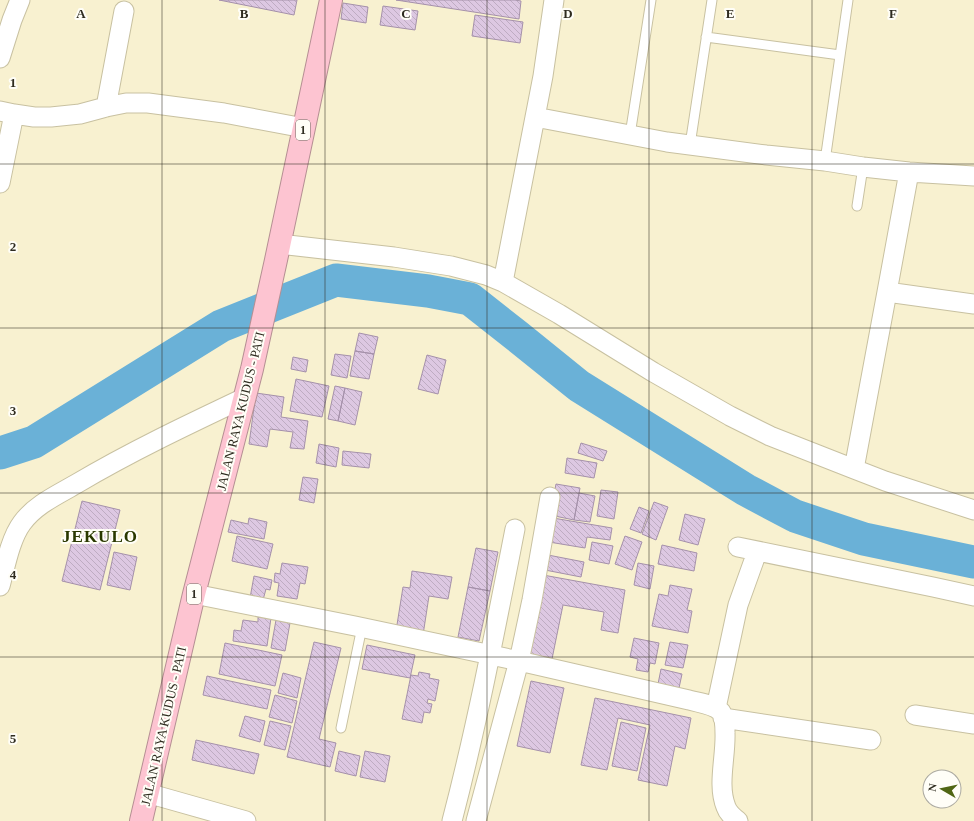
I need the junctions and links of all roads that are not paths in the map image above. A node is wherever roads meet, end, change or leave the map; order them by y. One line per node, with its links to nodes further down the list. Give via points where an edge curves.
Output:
1 (20, 0): 10 (street)
2 (331, 0): 14 (highway, JALAN RAYA KUDUS - PATI / 1)
3 (554, 0): 13 (street)
4 (651, 0): 15 (lane)
5 (712, 0): 8 (lane)
6 (848, 0): 9 (lane)
7 (124, 11): 11 (street)
8 (706, 37): 9 (lane); 16 (lane)
9 (840, 55): 17 (lane)
10 (0, 58)
11 (106, 107): 12 (street, via 80,114 51,117); 14 (street, via 126,103 148,103 224,113)
12 (7, 113): 21 (street)
13 (535, 117): 15 (street); 24 (street)
14 (304, 128): 23 (highway, JALAN RAYA KUDUS - PATI / 1)
15 (630, 135): 16 (street)
16 (690, 145): 17 (street)
17 (825, 161): 18 (street)
18 (864, 166): 19 (street); 22 (lane)
19 (909, 172): 20 (street); 25 (street)
20 (974, 176)
21 (0, 183)
22 (857, 206)
23 (278, 252): 24 (street, via 394,257 451,266); 27 (highway, JALAN RAYA KUDUS - PATI / 1)
24 (503, 282): 28 (street, via 730,416 770,436)
25 (887, 292): 26 (street); 28 (street)
26 (974, 304)
27 (244, 398): 34 (street, via 155,440 36,508 17,531); 35 (highway, JALAN RAYA KUDUS - PATI / 1)
28 (854, 470): 30 (street)
29 (550, 497): 38 (street, via 532,600)
30 (974, 510)
31 (515, 528): 38 (street)
32 (738, 547): 33 (street)
33 (757, 552): 36 (street); 39 (street, via 738,605)
34 (0, 586)
35 (194, 594): 37 (street); 44 (highway, JALAN RAYA KUDUS - PATI / 1)
36 (974, 596)
37 (362, 627): 38 (street); 42 (lane)
38 (505, 658): 39 (street, via 689,700); 47 (street, via 462,782); 48 (street)
39 (720, 713): 43 (street); 49 (street, via 725,725 723,795 726,808)
40 (915, 715): 41 (street)
41 (974, 724)
42 (341, 728)
43 (870, 740)
44 (147, 793): 45 (highway, JALAN RAYA KUDUS - PATI / 1); 46 (street)
45 (141, 821)
46 (246, 821)
47 (452, 821)
48 (476, 821)
49 (738, 821)

